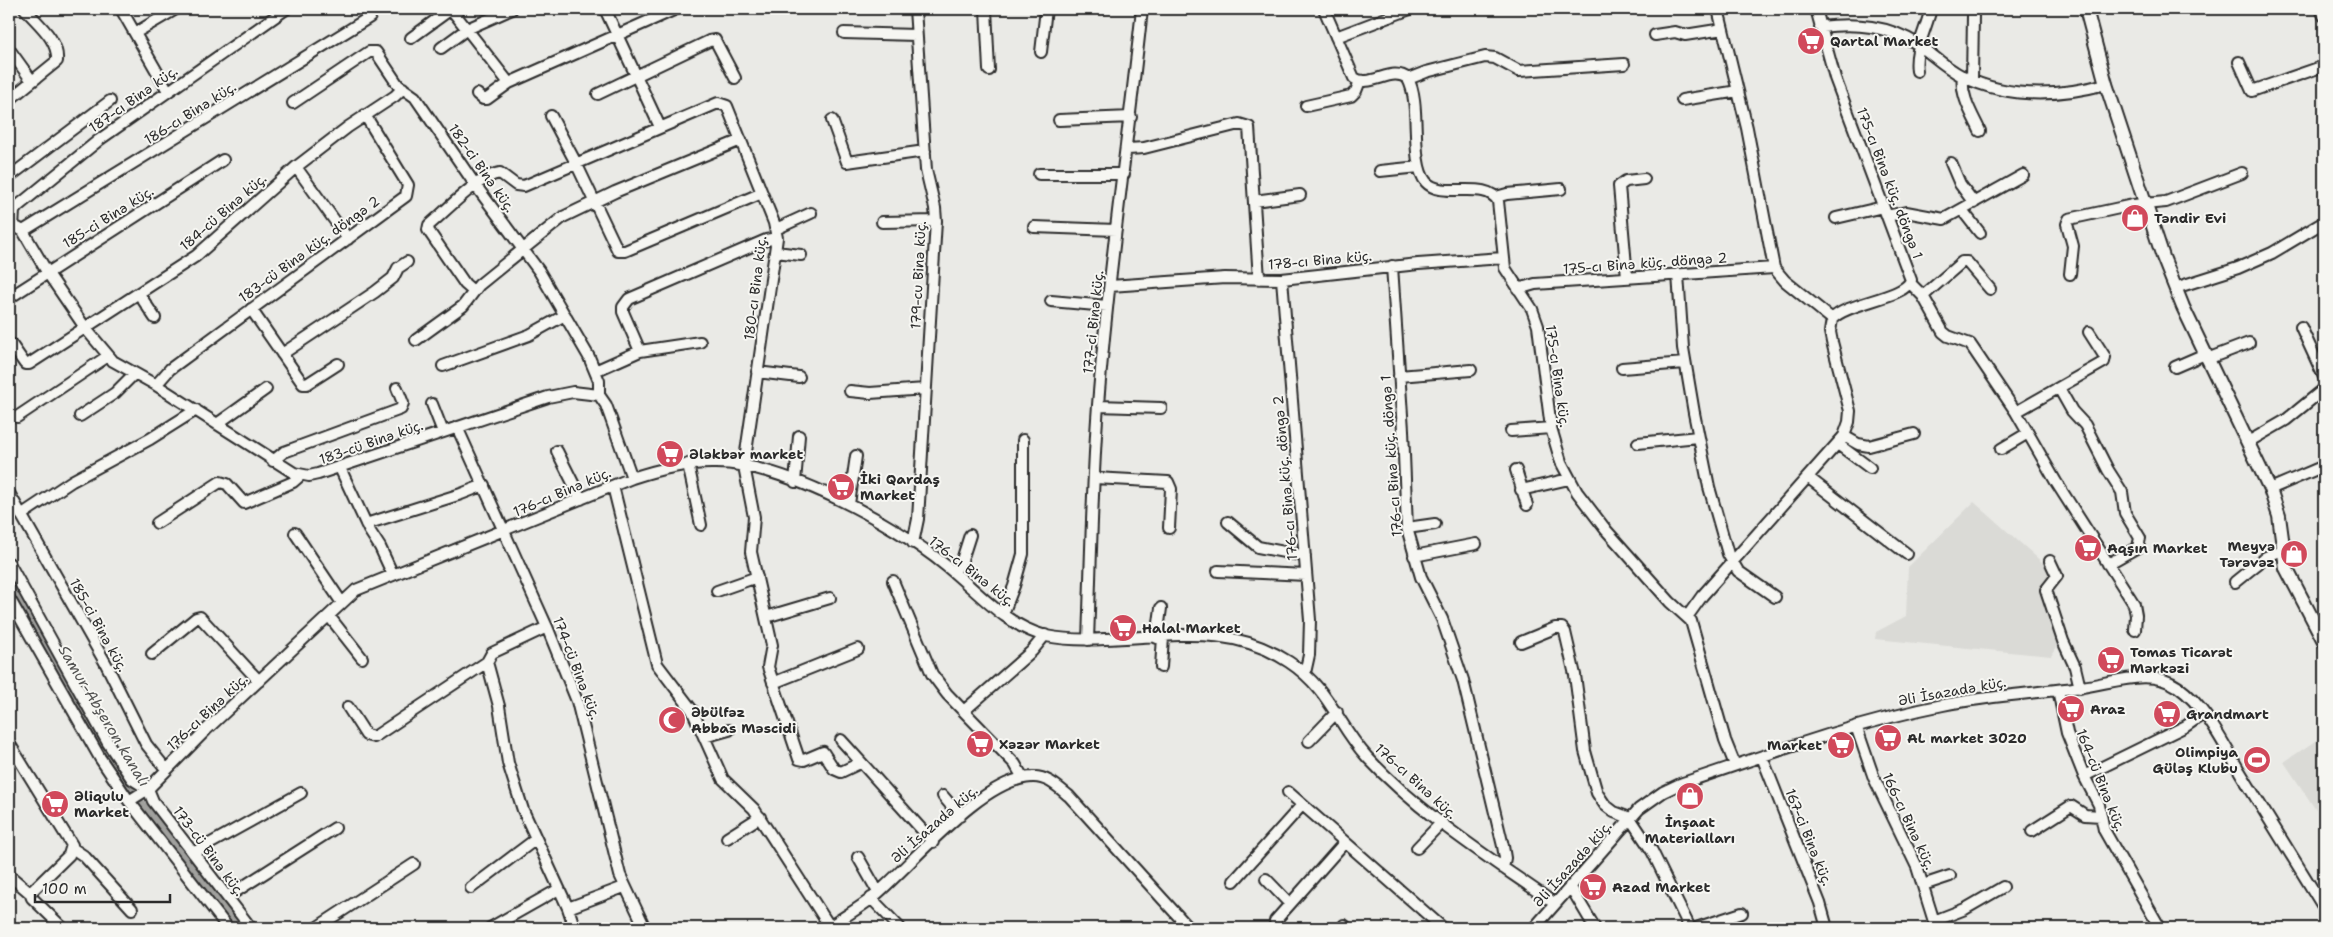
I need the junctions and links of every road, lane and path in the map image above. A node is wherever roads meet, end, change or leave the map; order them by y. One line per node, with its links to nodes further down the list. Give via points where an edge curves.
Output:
1 (25, 9): 46 (street, via 58,52 57,61)
2 (121, 9): 26 (street)
3 (176, 9): 26 (street)
4 (286, 9): 51 (street, 187-cı Binə küç.)
5 (451, 9): 24 (street); 32 (street)
6 (512, 9): 24 (street)
7 (605, 9): 28 (street)
8 (676, 9): 28 (street)
9 (915, 9): 30 (street, 179-cu Binə küç.)
10 (986, 9): 40 (street)
11 (1046, 9): 36 (street)
12 (1142, 9): 62 (street, 177-ci Binə küç.)
13 (1324, 9): 31 (street)
14 (1410, 9): 31 (street)
15 (1718, 9): 25 (street)
16 (1816, 9): 23 (street, 175-cı Binə küç. döngə 1)
17 (2086, 9): 49 (main road)
18 (2322, 9): 21 (street)
19 (1930, 12): 33 (street)
20 (1973, 16): 44 (street)
21 (2324, 16)
22 (370, 17): 99 (street, 186-cı Binə küç.)
23 (1820, 27): 33 (street, via 1848,24 1876,27); 92 (street, 175-cı Binə küç. döngə 1, via 1838,86)
24 (467, 29): 34 (street); 48 (street)
25 (1723, 29): 29 (street, via 1685,35 1675,32); 52 (street)
26 (135, 33): 51 (street)
27 (844, 33): 30 (street)
28 (618, 35): 42 (street); 48 (street)
29 (1655, 35)
30 (916, 36): 69 (street, 179-cu Binə küç.)
31 (1336, 37): 47 (street, via 1352,76)
32 (411, 38)
33 (1919, 46): 41 (street, via 1915,59); 44 (street)
34 (441, 48)
35 (9, 49): 46 (street)
36 (1042, 52)
37 (2239, 62): 39 (street, via 2252,91)
38 (1624, 64): 45 (street, via 1520,71 1495,58 1485,57)
39 (2324, 66)
40 (989, 70)
41 (1917, 71)
42 (636, 76): 43 (street, via 715,40); 54 (street); 65 (street)
43 (735, 78)
44 (1967, 78): 49 (street, via 1999,89 2030,94 2069,93); 66 (street, via 1963,89)
45 (1408, 79): 47 (street, via 1397,74); 74 (street, via 1413,93)
46 (32, 81): 55 (street)
47 (1360, 81): 59 (street, via 1351,96)
48 (509, 83): 53 (street, via 487,99)
49 (2106, 84): 90 (main road)
50 (403, 88): 58 (street, 182-ci Binə küç., via 373,50); 60 (street, 184-cü Binə küç.); 82 (street, 182-ci Binə küç., via 415,97)
51 (168, 91): 99 (street, 187-cı Binə küç., via 98,140 18,206 14,211)
52 (1738, 91): 56 (street); 110 (street)
53 (477, 94)
54 (598, 94)
55 (9, 100)
56 (1682, 100)
57 (110, 101): 80 (street)
58 (293, 103)
59 (1306, 106)
60 (365, 115): 73 (street, 184-cü Binə küç.); 103 (street, 183-cü Binə küç. döngə 2, via 409,189 406,196)
61 (551, 116): 71 (street)
62 (1131, 117): 64 (street); 68 (street, 177-ci Binə küç.)
63 (832, 120): 69 (street, via 847,162)
64 (1058, 120)
65 (660, 127): 67 (street, 180-cı Binə küç., via 723,103); 71 (street, 180-cı Binə küç.)
66 (1980, 131)
67 (741, 140): 84 (street, 180-cı Binə küç.); 88 (street)
68 (1128, 149): 78 (street, 177-ci Binə küç.); 87 (street, via 1245,124 1251,132)
69 (925, 151): 95 (street, 179-cu Binə küç.)
70 (223, 160): 111 (street, 185-ci Binə küç.)
71 (576, 163): 82 (street, 180-cı Binə küç., via 524,186 516,185 500,173); 88 (street)
72 (1952, 163): 89 (street, via 1960,184)
73 (296, 167): 103 (street); 123 (street, 184-cü Binə küç., via 211,244)
74 (1419, 167): 75 (street); 86 (street, via 1425,181 1435,188 1479,191)
75 (1380, 171)
76 (2242, 173): 90 (street, via 2166,202)
77 (1039, 174): 78 (street)
78 (1124, 174): 100 (street, 177-ci Binə küç.)
79 (2023, 175): 89 (street)
80 (9, 176)
81 (1644, 178): 114 (street, via 1626,181 1619,186)
82 (476, 186): 104 (street, 182-ci Binə küç.); 122 (street, 180-cı Binə küç., via 429,225 428,230)
83 (1561, 189): 86 (street)
84 (762, 193): 88 (street, via 621,252); 101 (street, 180-cı Binə küç.)
85 (1300, 195): 87 (street)
86 (1496, 197): 107 (street, 175-cı Binə küç.)
87 (1254, 201): 115 (street)
88 (594, 202): 104 (street, via 563,217)
89 (1974, 203): 91 (street)
90 (2144, 204): 113 (street, via 2069,219 2067,224 2073,246); 119 (main road)
91 (1962, 210): 92 (street, via 1944,219); 102 (street)
92 (1885, 212): 94 (street); 117 (street, 175-cı Binə küç. döngə 1, via 1910,270)
93 (811, 213): 101 (street)
94 (1836, 218)
95 (936, 221): 96 (street); 160 (street, 179-cu Binə küç.)
96 (882, 222)
97 (2324, 222): 119 (street, via 2272,253 2238,268)
98 (1034, 228): 100 (street)
99 (15, 229): 111 (street)
100 (1116, 230): 118 (street, 177-ci Binə küç.)
101 (776, 233): 105 (street, 180-cı Binə küç.); 139 (street, via 625,302 623,312)
102 (1980, 233)
103 (348, 239): 128 (street, 183-cü Binə küç. döngə 2)
104 (523, 249): 122 (street); 129 (street, 182-ci Binə küç.)
105 (776, 252): 106 (street); 150 (street, 180-cı Binə küç.)
106 (801, 255)
107 (1503, 258): 109 (street, 178-cı Binə küç.); 120 (street, 175-cı Binə küç., via 1506,272)
108 (407, 262): 140 (street, via 381,288)
109 (1392, 266): 116 (street, 178-cı Binə küç.); 152 (street, 176-cı Binə küç. döngə 1)
110 (1774, 268): 112 (street, 175-cı Binə küç. döngə 2); 131 (street, via 1784,281)
111 (47, 272): 125 (street, 185-ci Binə küç.); 133 (street)
112 (1678, 274): 114 (street, 175-cı Binə küç. döngə 2); 143 (street)
113 (2070, 274)
114 (1627, 277): 120 (street, 175-cı Binə küç. döngə 2, via 1535,284)
115 (1259, 279): 116 (street, 178-cı Binə küç.); 118 (street, 178-cı Binə küç., via 1225,278)
116 (1282, 279): 222 (street, 176-cı Binə küç. döngə 2)
117 (1910, 283): 124 (street); 131 (street, via 1903,289 1845,309)
118 (1110, 286): 127 (street, 177-ci Binə küç.)
119 (2175, 288): 142 (main road)
120 (1518, 289): 172 (street, 175-cı Binə küç., via 1538,326)
121 (1990, 289): 124 (street, via 1967,262 1962,262)
122 (473, 291): 135 (street, via 463,306)
123 (139, 294): 130 (street); 133 (street, 184-cü Binə küç.)
124 (1923, 296): 167 (street, via 1943,332 1970,344)
125 (9, 298)
126 (1051, 301): 127 (street)
127 (1108, 306): 164 (street, 177-ci Binə küç.)
128 (250, 309): 140 (street); 155 (street, 183-cü Binə küç. döngə 2, via 170,369)
129 (565, 315): 145 (street, via 529,335); 149 (street, 182-ci Binə küç.)
130 (155, 318)
131 (1832, 319): 180 (street, via 1830,332 1850,411)
132 (2300, 327): 154 (street)
133 (86, 329): 138 (street, 184-cü Binə küç., via 29,364 25,364); 141 (street)
134 (2089, 332): 157 (street, via 2104,362)
135 (416, 340)
136 (700, 342): 139 (street)
137 (2249, 342): 142 (street)
138 (11, 344)
139 (640, 351): 149 (street)
140 (282, 354): 144 (street, via 303,384)
141 (108, 356): 151 (street); 169 (street)
142 (2206, 356): 146 (street); 181 (main road)
143 (1685, 363): 147 (street); 178 (street)
144 (338, 364)
145 (444, 366)
146 (2175, 366)
147 (1622, 368)
148 (1471, 370): 152 (street)
149 (595, 371): 162 (street, 182-ci Binə küç., via 600,387)
150 (757, 372): 153 (street); 188 (street, 180-cı Binə küç.)
151 (134, 374): 155 (street); 168 (street, via 115,394)
152 (1399, 376): 214 (street, 176-cı Binə küç. döngə 1)
153 (799, 377)
154 (2324, 377)
155 (156, 385): 166 (street)
156 (397, 388): 186 (street, via 403,403 401,409 284,452)
157 (2059, 388): 167 (street); 227 (street, via 2072,411 2085,425 2122,492 2125,514 2140,538 2138,547)
158 (266, 389): 170 (street)
159 (2324, 389): 181 (street, via 2286,420)
160 (925, 390): 161 (street); 218 (street, 179-cu Binə küç., via 918,519)
161 (850, 392)
162 (598, 395): 171 (street, 183-cü Binə küç., via 563,393); 194 (street, via 606,405)
163 (432, 404): 174 (street)
164 (1098, 406): 165 (street); 195 (street, 177-ci Binə küç.)
165 (1161, 408)
166 (196, 410): 170 (street); 207 (street, via 72,481)
167 (2016, 412): 175 (street)
168 (80, 416)
169 (17, 417)
170 (217, 424): 186 (street)
171 (457, 427): 174 (street, 183-cü Binə küç.); 199 (street, 174-cü Binə küç.)
172 (1551, 428): 173 (street); 197 (street, 175-cı Binə küç., via 1556,450)
173 (1511, 431)
174 (442, 432): 190 (street, 183-cü Binə küç.)
175 (2028, 433): 183 (street); 227 (street, via 2058,487)
176 (1914, 434): 180 (street, via 1869,446)
177 (799, 436): 198 (street)
178 (1698, 437): 182 (street); 224 (street)
179 (1023, 440): 241 (street, via 1023,554)
180 (1841, 440): 191 (street); 196 (street)
181 (2248, 442): 201 (main road)
182 (1638, 443)
183 (2001, 449)
184 (557, 451): 204 (street)
185 (856, 456): 205 (street)
186 (273, 461): 193 (street)
187 (688, 464): 188 (street, 176-cı Binə küç., via 716,462); 194 (street, 176-cı Binə küç.); 212 (street)
188 (744, 466): 198 (street, 176-cı Binə küç.); 232 (street, 180-cı Binə küç., via 753,512 751,544)
189 (2324, 466): 201 (street)
190 (340, 468): 193 (street, 183-cü Binə küç.); 210 (street)
191 (1870, 468)
192 (1516, 470): 202 (street)
193 (301, 476): 209 (street, 183-cü Binə küç., via 244,503 227,484 220,482)
194 (632, 478): 200 (street, 176-cı Binə küç.)
195 (1095, 478): 213 (street, via 1168,482 1171,489); 249 (street, 177-ci Binə küç.)
196 (1809, 478): 221 (street); 224 (street)
197 (1569, 479): 202 (street); 244 (street, 175-cı Binə küç., via 1606,530)
198 (795, 482): 205 (street, 176-cı Binə küç.)
199 (484, 485): 210 (street); 215 (street, 174-cü Binə küç.)
200 (613, 486): 204 (street, 176-cı Binə küç.); 268 (street, via 654,657 692,710)
201 (2270, 489): 220 (main road, via 2279,516)
202 (1521, 490): 206 (street)
203 (9, 493): 207 (street, 185-ci Binə küç.)
204 (581, 499): 215 (street, 176-cı Binə küç.)
205 (848, 504): 218 (street, 176-cı Binə küç.)
206 (1527, 505)
207 (21, 515): 275 (street, 185-ci Binə küç., via 106,664 146,744)
208 (1228, 522): 222 (street, via 1258,547)
209 (157, 523)
210 (366, 524): 230 (street)
211 (1436, 524): 214 (street)
212 (701, 525)
213 (1169, 528)
214 (1407, 528): 223 (street, 176-cı Binə küç. döngə 1)
215 (505, 531): 230 (street, 176-cı Binə küç.); 245 (street, 174-cü Binə küç.)
216 (295, 533): 239 (street)
217 (970, 535): 229 (street, via 962,560)
218 (913, 543): 229 (street, 176-cı Binə küç.)
219 (1476, 544): 223 (street)
220 (2282, 550): 234 (street, via 2266,557); 250 (main road, via 2286,568)
221 (1907, 554)
222 (1305, 556): 231 (street, 176-cı Binə küç. döngə 2)
223 (1414, 556): 300 (street, 176-cı Binə küç. döngə 1, via 1420,577 1442,619 1463,680 1503,846)
224 (1731, 562): 236 (street, via 1738,571); 244 (street)
225 (2050, 562): 260 (street, via 2057,576 2046,590)
226 (9, 563): 278 (street, via 108,743 132,779)
227 (2108, 564): 246 (street, via 2134,604)
228 (1218, 571): 231 (street)
229 (954, 572): 241 (street, 176-cı Binə küç.)
230 (394, 575): 239 (street, 176-cı Binə küç., via 356,590)
231 (1306, 576): 257 (street, 176-cı Binə küç. döngə 2, via 1310,620)
232 (757, 577): 235 (street); 243 (street, 180-cı Binə küç.)
233 (893, 581): 263 (street, via 932,674)
234 (2235, 582)
235 (717, 592)
236 (1775, 597)
237 (9, 598): 282 (street, via 100,758)
238 (830, 598): 243 (street)
239 (342, 603): 242 (street, 176-cı Binə küç.)
240 (1161, 608): 248 (street)
241 (1002, 614): 247 (street, 176-cı Binə küç.)
242 (329, 616): 254 (street); 258 (street, 176-cı Binə küç.)
243 (766, 617): 259 (street, 180-cı Binə küç., via 772,645 767,662)
244 (1687, 617): 274 (street, 175-cı Binə küç., via 1694,628)
245 (547, 627): 255 (street, via 492,653); 307 (street, 174-cü Binə küç., via 581,714)
246 (2134, 630)
247 (1045, 636): 249 (street, 176-cı Binə küç.); 263 (street)
248 (1160, 637): 249 (street, 176-cı Binə küç.); 256 (street); 257 (street, 176-cı Binə küç., via 1208,634 1234,638 1271,652)
249 (1088, 640)
250 (2324, 641)
251 (1521, 642): 287 (street, via 1562,628 1575,675 1585,750 1597,793 1614,812)
252 (858, 649): 259 (street)
253 (152, 654): 258 (street, via 200,617)
254 (362, 658)
255 (487, 662): 262 (street, via 374,737 366,735); 292 (street, via 499,706 510,770 522,810)
256 (1161, 667)
257 (1305, 673): 264 (street, 176-cı Binə küç.)
258 (259, 681): 275 (street, 176-cı Binə küç.)
259 (774, 683): 273 (street, 180-cı Binə küç., via 798,759 804,760 823,752 834,769 841,772)
260 (2080, 688): 261 (street, Əli İsazadə küç.); 265 (street, Əli İsazadə küç., via 2140,677 2160,679 2178,687)
261 (2058, 690): 266 (street, Əli İsazadə küç., via 1959,702); 276 (street, 164-cü Binə küç., via 2068,733)
262 (348, 707)
263 (964, 710): 277 (street, via 1015,764)
264 (1337, 712): 270 (street); 288 (street, 176-cı Binə küç., via 1366,755)
265 (2203, 714): 276 (street, via 2186,726); 317 (street, Əli İsazadə küç.)
266 (1856, 726): 272 (street, Əli İsazadə küç.); 305 (street, 166-cı Binə küç., via 1866,759 1907,843)
267 (729, 730): 268 (street)
268 (704, 737): 286 (street, via 723,780)
269 (841, 740): 273 (street)
270 (1309, 741)
271 (9, 743): 295 (street)
272 (1762, 757): 274 (street, Əli İsazadə küç.); 337 (street, 167-ci Binə küç.)
273 (860, 763): 293 (street)
274 (1735, 766): 287 (street, Əli İsazadə küç., via 1663,792)
275 (166, 769): 278 (street, 176-cı Binə küç.)
276 (2084, 776): 285 (street, 164-cü Binə küç.)
277 (1023, 778): 284 (street, Əli İsazadə küç., via 984,796); 331 (street, via 1043,778 1069,796)
278 (148, 789): 282 (street, 176-cı Binə küç.); 297 (street, 173-cü Binə küç.)
279 (1288, 792): 283 (street)
280 (301, 793): 297 (street)
281 (943, 796): 284 (street)
282 (129, 801): 323 (street)
283 (1302, 805): 294 (street); 304 (street)
284 (960, 816): 293 (street, Əli İsazadə küç.)
285 (2101, 816): 290 (street, via 2086,815 2071,806); 338 (street, 164-cü Binə küç., via 2104,830)
286 (760, 817): 291 (street); 329 (street)
287 (1630, 818): 306 (street, Əli İsazadə küç.); 335 (street, via 1652,851)
288 (1441, 823): 296 (street); 300 (street, 176-cı Binə küç.)
289 (335, 828): 313 (street)
290 (2032, 831)
291 (727, 838)
292 (536, 839): 309 (street); 310 (street)
293 (933, 842): 312 (street, Əli İsazadə küç.)
294 (1345, 842): 315 (street); 332 (street)
295 (72, 848): 311 (street, via 69,855); 318 (street, via 84,856)
296 (1417, 848)
297 (193, 853): 313 (street, 173-cü Binə küç.)
298 (858, 857): 312 (street)
299 (414, 864): 325 (street)
300 (1503, 868): 314 (street, 176-cı Binə küç.)
301 (9, 875): 311 (street)
302 (1950, 876): 305 (street)
303 (1266, 879): 315 (street)
304 (1234, 881)
305 (1923, 885): 321 (street, 166-cı Binə küç.)
306 (1570, 886): 314 (street, Əli İsazadə küç.); 334 (street)
307 (624, 887): 316 (street); 328 (street, 174-cü Binə küç.)
308 (2003, 887): 321 (street)
309 (471, 888)
310 (559, 889): 316 (street); 326 (street)
311 (30, 893): 322 (street)
312 (875, 895): 329 (street, Əli İsazadə küç.); 330 (street)
313 (227, 897): 324 (street, 173-cü Binə küç.)
314 (1554, 903): 333 (street, Əli İsazadə küç.)
315 (1290, 904): 320 (street)
316 (568, 908): 327 (street, via 572,920)
317 (2324, 908)
318 (132, 909)
319 (1742, 913): 336 (street)
320 (1275, 921)
321 (1935, 925)
322 (63, 928)
323 (228, 928)
324 (251, 928)
325 (316, 928)
326 (490, 928)
327 (569, 928)
328 (645, 928)
329 (829, 928)
330 (900, 928)
331 (1189, 928)
332 (1443, 928)
333 (1534, 928)
334 (1595, 928)
335 (1690, 928)
336 (1696, 928)
337 (1827, 928)
338 (2160, 928)

